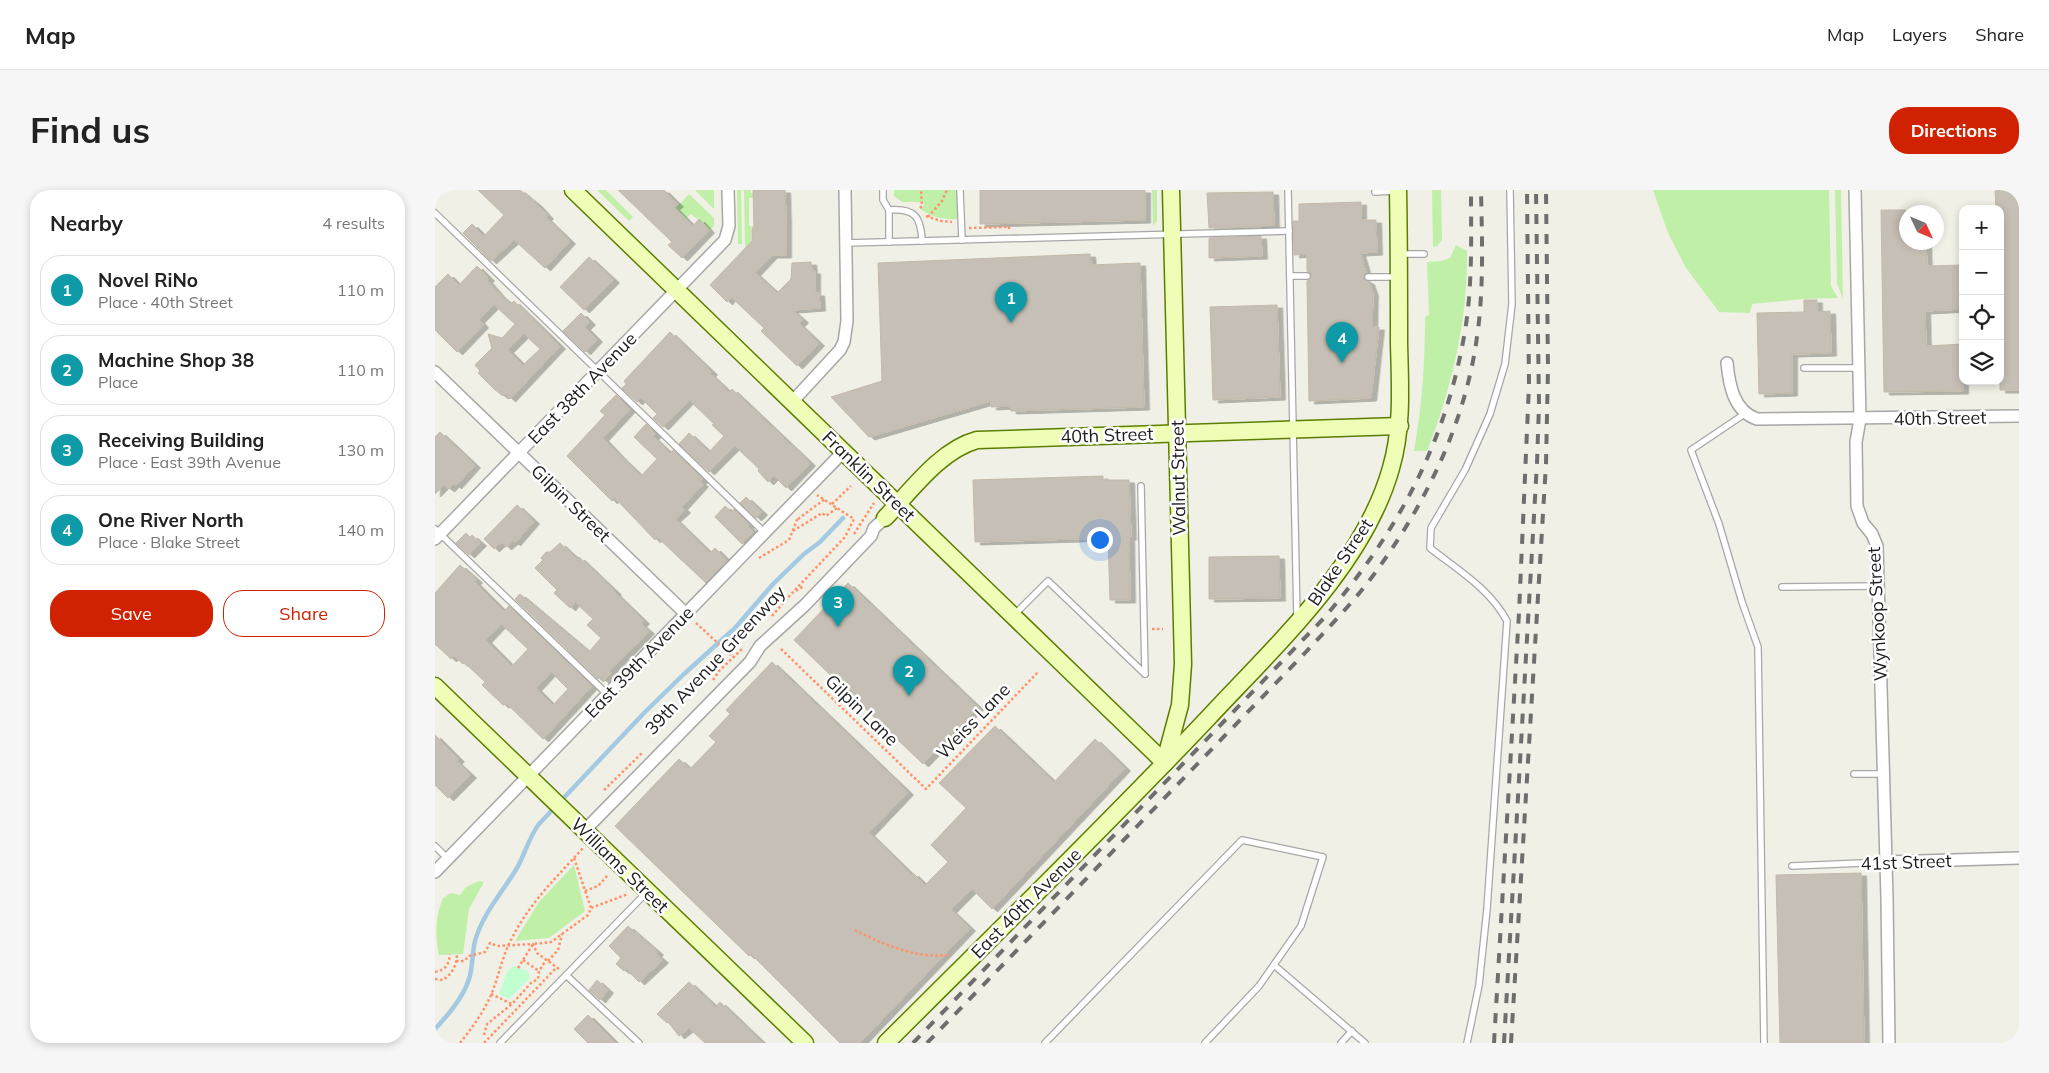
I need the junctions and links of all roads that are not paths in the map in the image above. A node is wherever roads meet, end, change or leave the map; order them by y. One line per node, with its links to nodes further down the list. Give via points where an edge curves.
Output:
1 (573, 190): 26 (street, Franklin Street)
2 (729, 190): 26 (street, East 38th Avenue, via 728,235)
3 (845, 190): 19 (street)
4 (883, 190): 12 (lane, via 883,200)
5 (960, 190): 16 (lane)
6 (1171, 190): 15 (street, Walnut Street)
7 (1288, 190): 14 (lane)
8 (1510, 190): 76 (lane, via 1513,304 1505,364 1490,414 1465,470 1431,528 1430,548 1483,590 1498,605 1507,621 1487,909 1479,985)
9 (1855, 190): 29 (street, Wynkoop Street)
10 (1398, 191): 11 (lane); 20 (street, Blake Street)
11 (1375, 192)
12 (889, 210): 17 (lane, via 912,212 918,220); 18 (lane)
13 (435, 213): 30 (lane)
14 (1289, 231): 15 (lane); 22 (lane)
15 (1172, 234): 16 (lane); 38 (street, Walnut Street)
16 (962, 240): 17 (lane)
17 (922, 241): 18 (lane)
18 (889, 242): 19 (lane)
19 (846, 243): 32 (street, via 847,321 844,342)
20 (1399, 254): 21 (lane); 25 (street, Blake Street)
21 (1424, 254)
22 (1290, 276): 23 (lane); 37 (lane)
23 (1307, 276)
24 (1368, 277): 25 (lane)
25 (1399, 277): 36 (street, Blake Street)
26 (677, 290): 30 (street, East 38th Avenue); 32 (street, Franklin Street)
27 (1727, 363): 33 (street, via 1730,389)
28 (1804, 368): 29 (lane)
29 (1859, 368): 35 (street, Wynkoop Street)
30 (599, 371): 40 (street, East 38th Avenue); 44 (lane)
31 (435, 372): 40 (street, Gilpin Street)
32 (792, 402): 39 (street, Franklin Street)
33 (1745, 413): 35 (street, 40th Street, via 1757,419); 77 (lane, via 1691,450 1719,524 1758,647)
34 (2019, 416): 35 (street, 40th Street)
35 (1860, 419): 46 (street, Wynkoop Street, via 1856,442 1857,506 1877,546)
36 (1400, 426): 37 (street, 40th Street); 50 (street, Blake Street, via 1390,472 1368,523 1346,560)
37 (1293, 430): 38 (street, 40th Street); 50 (lane)
38 (1177, 433): 42 (street, 40th Street, via 977,440 946,455); 53 (street, Walnut Street, via 1183,664 1180,705)
39 (843, 452): 42 (street, Franklin Street); 44 (street, East 39th Avenue)
40 (519, 453): 45 (street, East 38th Avenue); 48 (street, Gilpin Street)
41 (1141, 486): 49 (lane, via 1145,674 1048,580)
42 (898, 504): 43 (street); 49 (street, Franklin Street)
43 (885, 518): 57 (street, via 824,585 760,646 749,662)
44 (765, 533): 48 (street, East 39th Avenue)
45 (437, 534): 52 (lane)
46 (1878, 586): 47 (lane); 55 (street, Wynkoop Street)
47 (1782, 587)
48 (685, 613): 52 (street, East 39th Avenue)
49 (1013, 616): 53 (street, Franklin Street)
50 (1297, 622): 53 (street, Blake Street)
51 (435, 686): 56 (street, Williams Street)
52 (607, 694): 56 (street, East 39th Avenue)
53 (1165, 763): 71 (street, East 40th Avenue)
54 (1854, 774): 55 (lane)
55 (1883, 774): 61 (street, Wynkoop Street)
56 (528, 776): 57 (street, Williams Street); 60 (street, East 39th Avenue)
57 (579, 826): 64 (street, Williams Street)
58 (435, 846): 60 (lane)
59 (2019, 858): 61 (street, 41st Street)
60 (448, 859): 63 (street, East 39th Avenue)
61 (1886, 862): 62 (lane, 41st Street); 78 (street, Wynkoop Street)
62 (1792, 866)
63 (435, 872)
64 (647, 891): 66 (lane); 70 (street, Williams Street)
65 (1274, 966): 67 (lane); 72 (lane, via 1301,926 1323,857 1242,840); 73 (lane)
66 (566, 975): 68 (lane); 69 (lane)
67 (1352, 1031): 74 (lane); 75 (lane)
68 (499, 1043)
69 (639, 1043)
70 (805, 1043)
71 (886, 1043)
72 (1045, 1043)
73 (1205, 1043)
74 (1341, 1043)
75 (1365, 1043)
76 (1467, 1043)
77 (1764, 1043)
78 (1889, 1043)

